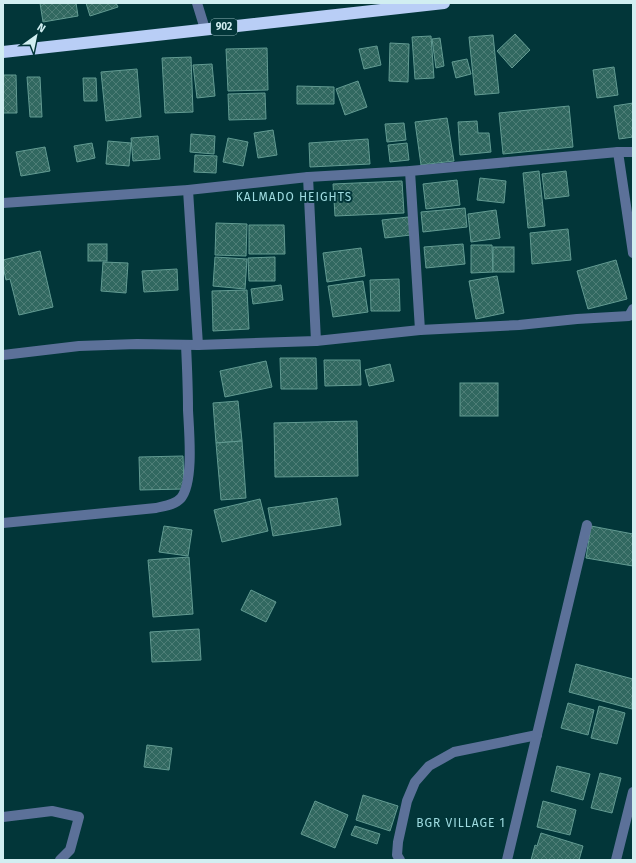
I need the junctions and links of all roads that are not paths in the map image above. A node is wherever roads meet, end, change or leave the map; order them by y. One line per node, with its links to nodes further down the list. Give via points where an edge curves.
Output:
1 (197, 3): 3 (street)
2 (444, 3): 3 (highway, 902)
3 (205, 29): 4 (highway, 902)
4 (3, 52)
5 (618, 152): 6 (street); 7 (street); 11 (street)
6 (633, 152)
7 (410, 171): 8 (street); 13 (street)
8 (308, 178): 9 (street); 14 (street)
9 (188, 190): 10 (street); 16 (street)
10 (3, 203)
11 (633, 253)
12 (633, 309): 13 (street, via 629,316)
13 (420, 330): 14 (street)
14 (316, 341): 16 (street)
15 (186, 345): 16 (street); 17 (street, via 79,346); 18 (street, via 190,456 186,490 180,499 171,505 156,508)
16 (198, 345)
17 (3, 354)
18 (3, 523)
19 (587, 525): 20 (street)
20 (537, 735): 24 (street, via 454,752 429,766 415,782 407,801 398,842 397,855); 25 (street)
21 (633, 792): 26 (street)
22 (3, 817): 23 (street, via 52,811 79,817 70,850)
23 (60, 860)
24 (400, 860)
25 (507, 860)
26 (616, 860)

